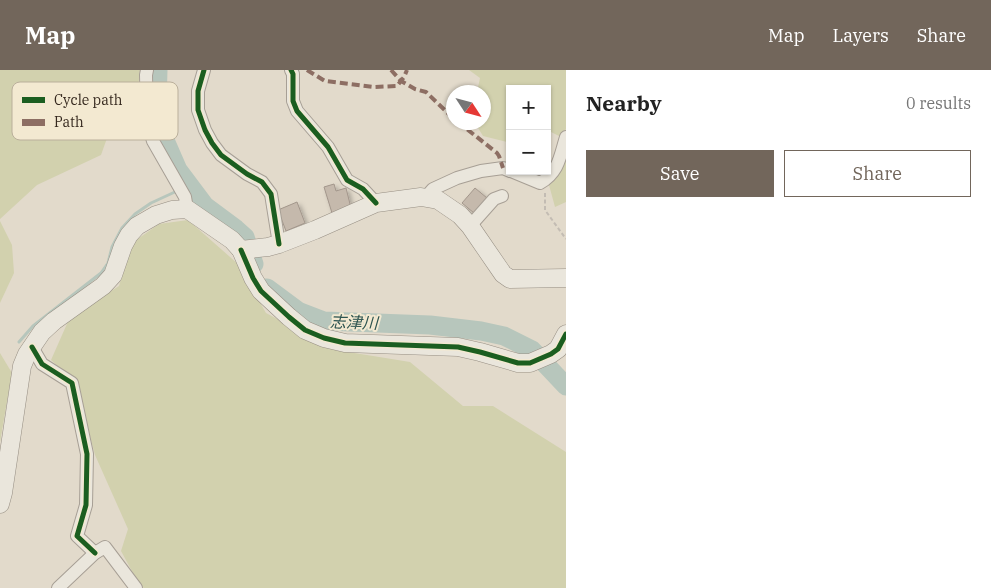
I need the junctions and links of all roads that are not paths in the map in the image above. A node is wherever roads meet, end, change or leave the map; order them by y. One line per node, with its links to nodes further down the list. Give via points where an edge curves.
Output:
1 (204, 70): 14 (street, via 198,91 198,110 205,130 220,155 262,182 271,194)
2 (290, 70): 12 (street, via 297,111 328,147 347,180)
3 (566, 137): 6 (street, via 556,168)
4 (153, 140): 10 (street)
5 (506, 169): 11 (street, via 482,171 457,178 433,189)
6 (551, 174)
7 (521, 175): 8 (street, via 540,182)
8 (550, 175)
9 (502, 196): 13 (street, via 494,199)
10 (184, 198): 15 (main road); 18 (main road, via 172,210 137,226 123,246 113,275 103,286 54,321)
11 (425, 198): 12 (main road); 13 (main road, via 438,200 460,214)
12 (376, 202): 14 (main road)
13 (470, 226): 16 (main road, via 503,274 510,279)
14 (273, 245): 15 (main road)
15 (244, 250): 17 (main road, via 261,291 305,330 324,338 345,343 458,347 518,363 530,363 558,350)
16 (566, 278)
17 (566, 334)
18 (32, 347): 19 (main road, via 22,366); 20 (street, via 42,364 72,383 87,454 86,504 77,536)
19 (0, 504)
20 (96, 553): 21 (street); 22 (street, via 105,547)
21 (58, 588)
22 (136, 588)

